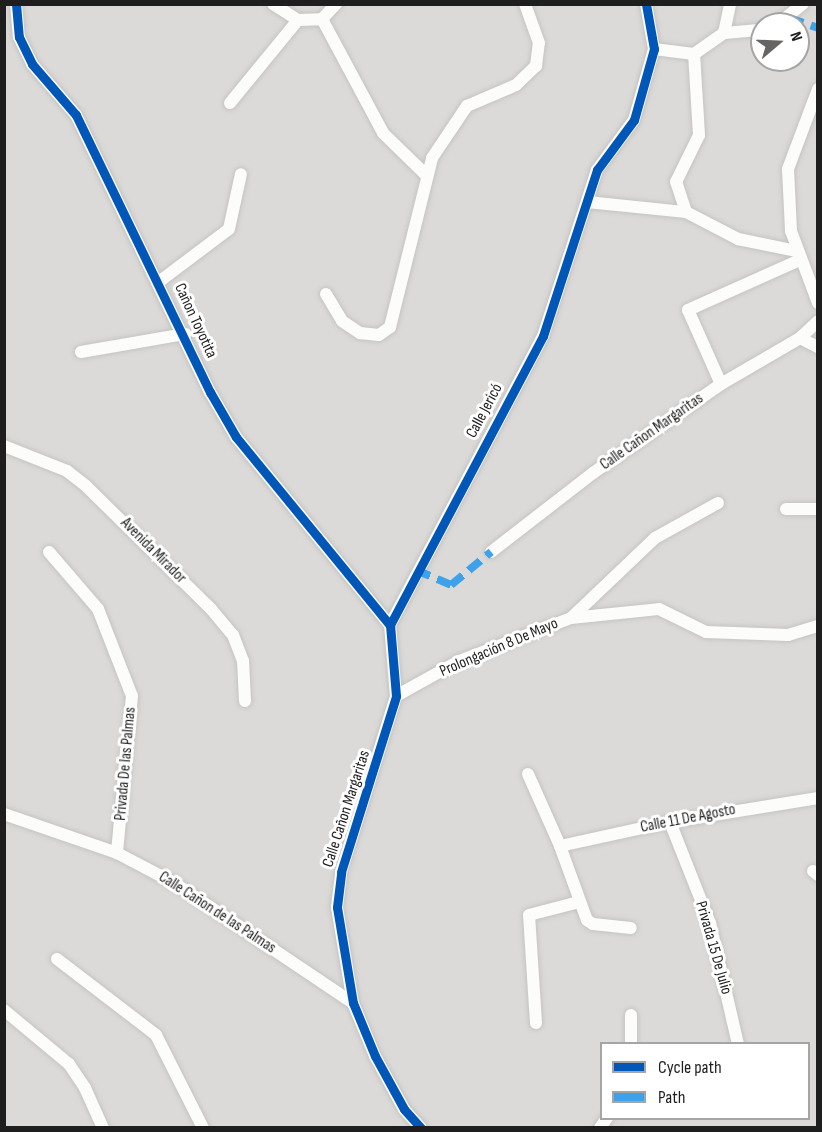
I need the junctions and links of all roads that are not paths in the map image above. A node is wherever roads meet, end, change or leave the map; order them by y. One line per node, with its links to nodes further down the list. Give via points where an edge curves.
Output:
1 (16, 4): 20 (street, Cañon Toyotita, via 19,37 32,64 76,114)
2 (273, 4): 8 (street)
3 (336, 4): 7 (street)
4 (525, 4): 16 (street, via 539,43 536,66 516,85 467,106 432,158)
5 (646, 4): 11 (street)
6 (730, 4): 10 (street)
7 (322, 19): 8 (street); 16 (street, via 383,133)
8 (298, 20): 14 (street)
9 (750, 31): 10 (street)
10 (724, 33): 12 (street)
11 (654, 49): 12 (street); 17 (street, Calle Jericó, via 634,120 597,170)
12 (694, 54): 18 (street, via 699,135 676,182)
13 (818, 88): 19 (street, via 788,169 790,231)
14 (230, 103)
15 (241, 174): 20 (street, via 229,229)
16 (426, 175): 21 (street, via 390,327 379,335 360,333 342,321)
17 (587, 202): 18 (street); 36 (street, Calle Jericó, via 543,336)
18 (686, 212): 19 (street, via 738,239)
19 (798, 256): 22 (street); 28 (street, via 688,310)
20 (159, 281): 24 (street, Cañon Toyotita)
21 (326, 294)
22 (818, 303)
23 (818, 321): 25 (street, Calle Cañon Margaritas)
24 (185, 334): 27 (street); 36 (street, Cañon Toyotita, via 210,392 236,437)
25 (800, 338): 26 (street); 28 (street, Calle Cañon Margaritas)
26 (818, 347)
27 (81, 352)
28 (721, 384): 34 (street, Calle Cañon Margaritas, via 593,473)
29 (4, 446): 39 (street, Avenida Mirador, via 67,471 87,486 212,609 233,635 243,661)
30 (718, 503): 35 (street, via 656,538)
31 (786, 509): 32 (street)
32 (818, 509)
33 (49, 552): 45 (street, Privada De las Palmas, via 98,609 132,696)
34 (491, 552)
35 (571, 618): 37 (street, via 659,609 706,632 788,635); 38 (street, Prolongación 8 De Mayo, via 459,661)
36 (390, 625): 38 (street, Calle Cañon Margaritas)
37 (818, 626)
38 (396, 696): 49 (street, Calle Cañon Margaritas, via 354,828 338,895 342,950)
39 (245, 701)
40 (528, 774): 44 (street)
41 (818, 798): 43 (street, Calle 11 De Agosto)
42 (4, 814): 45 (street, Calle Cañon de las Palmas)
43 (670, 822): 44 (street, Calle 11 De Agosto); 54 (street, Privada 15 De Julio, via 710,923)
44 (560, 846): 46 (street)
45 (117, 853): 49 (street, Calle Cañon de las Palmas, via 176,884)
46 (579, 902): 47 (street, via 593,924); 52 (street, via 529,915)
47 (631, 928)
48 (57, 959): 56 (street, via 146,1024 165,1045)
49 (353, 1003): 57 (street, Calle Cañon Margaritas, via 375,1056 404,1109)
50 (4, 1010): 55 (street, via 69,1064)
51 (631, 1015): 53 (street)
52 (536, 1023)
53 (631, 1042)
54 (738, 1042)
55 (103, 1128)
56 (203, 1128)
57 (421, 1128)

